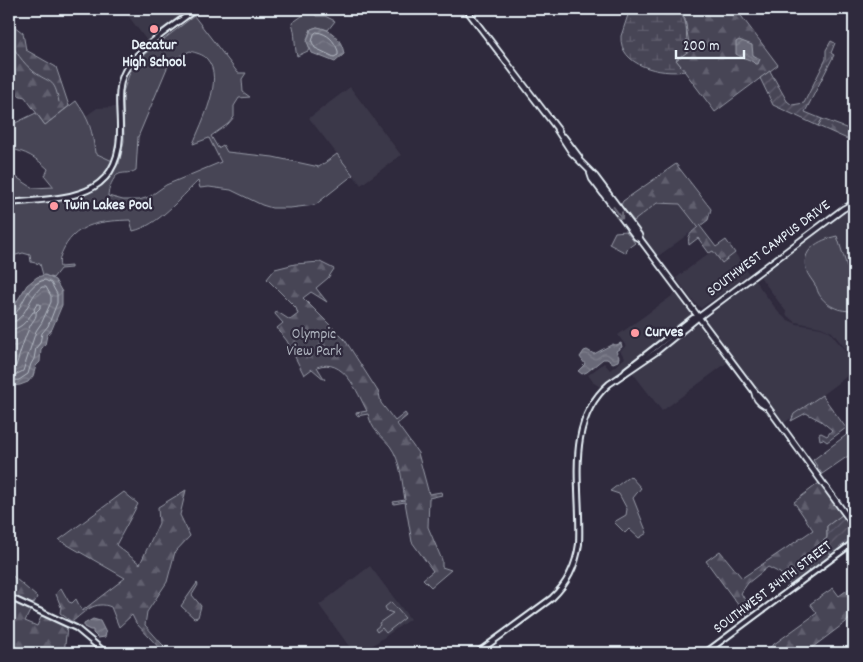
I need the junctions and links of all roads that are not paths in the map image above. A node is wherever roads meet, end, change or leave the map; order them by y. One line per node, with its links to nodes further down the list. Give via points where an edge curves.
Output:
1 (196, 9): 3 (main road, via 138,54 125,72 119,92 118,153 105,178 80,194)
2 (466, 9): 5 (main road)
3 (9, 203)
4 (854, 203): 5 (main road, SOUTHWEST CAMPUS DRIVE)
5 (699, 317): 6 (main road, via 693,318); 7 (main road); 9 (main road)
6 (661, 343): 7 (main road); 8 (main road)
7 (656, 352): 8 (main road)
8 (625, 373): 13 (main road, via 604,388 582,423 578,447 579,544 571,572 552,598)
9 (854, 526)
10 (854, 542): 14 (main road, SOUTHWEST 344TH STREET)
11 (9, 597): 12 (main road, via 76,628)
12 (106, 653)
13 (478, 653)
14 (705, 653)

